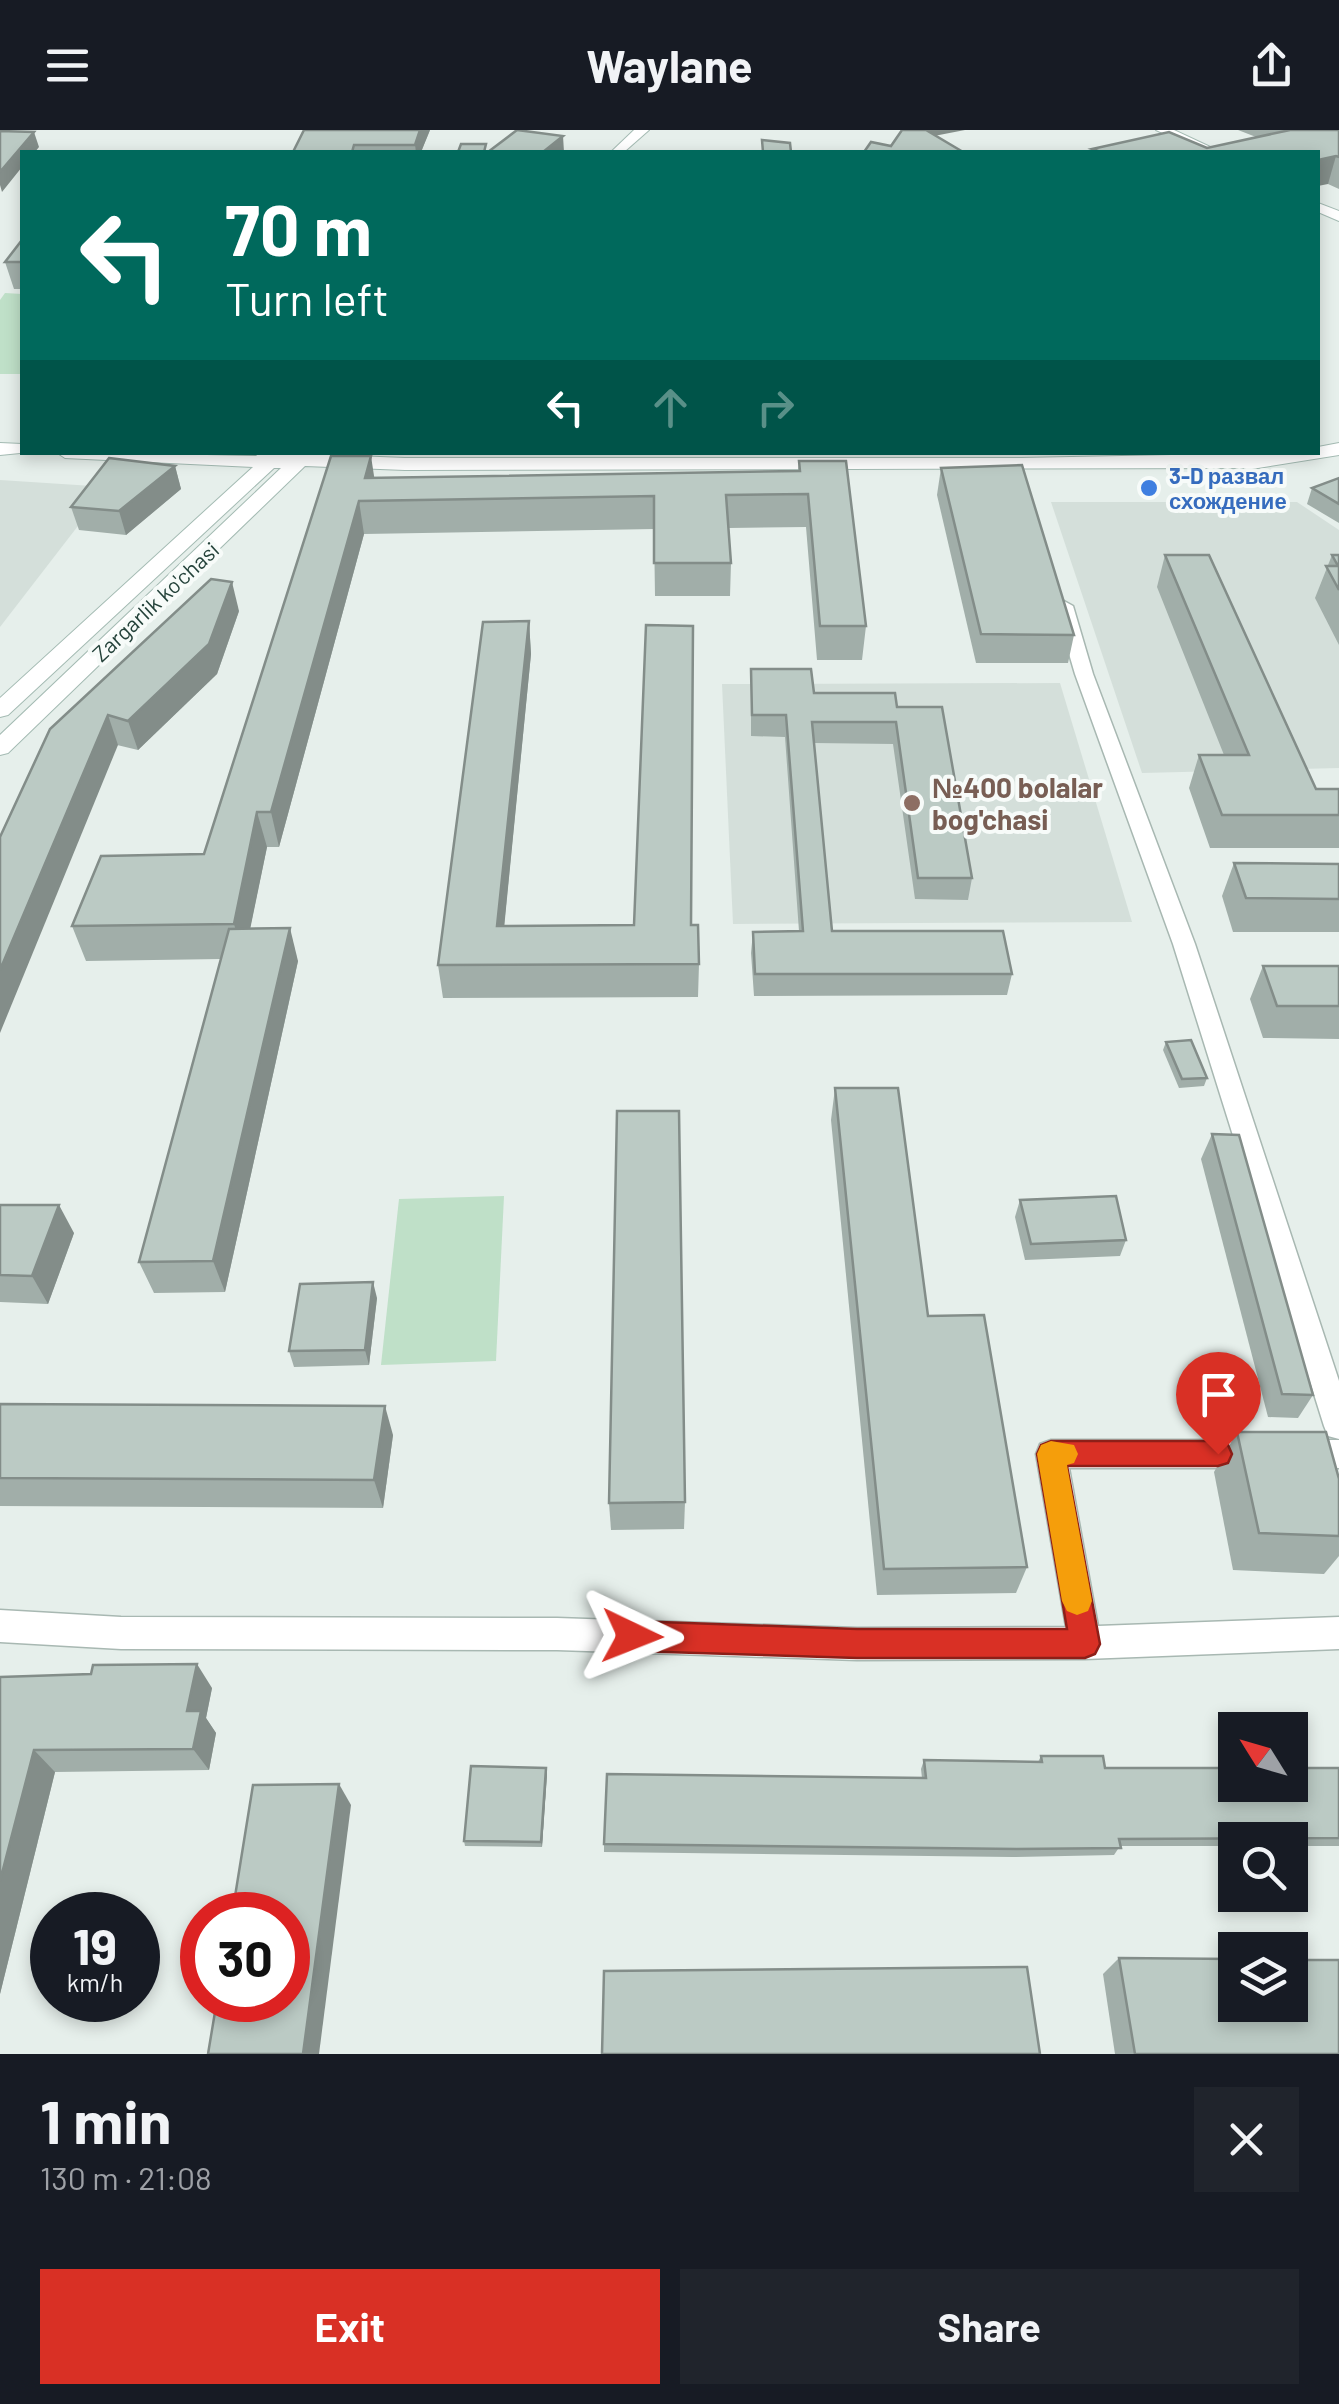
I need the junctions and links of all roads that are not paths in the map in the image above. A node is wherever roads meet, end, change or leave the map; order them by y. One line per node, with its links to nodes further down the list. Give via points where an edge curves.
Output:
1 (642, 130): 4 (main road)
2 (1143, 130): 5 (main road)
3 (1163, 130): 6 (main road)
4 (619, 150)
5 (1189, 150)
6 (1209, 150)
7 (229, 455): 9 (main road)
8 (1302, 455): 10 (main road, via 1258,462)
9 (284, 456): 10 (main road, via 405,464); 13 (main road, Zargarlik ko'chasi); 14 (main road, Zargarlik ko'chasi)
10 (1021, 464): 11 (street)
11 (1029, 492)
12 (1057, 583): 15 (street, via 1184,944)
13 (0, 710)
14 (0, 748)
15 (1339, 1426)
16 (1339, 1454): 19 (street, via 1051,1454)
17 (0, 1626): 19 (street)
18 (1339, 1633): 19 (street)
19 (1085, 1644)

